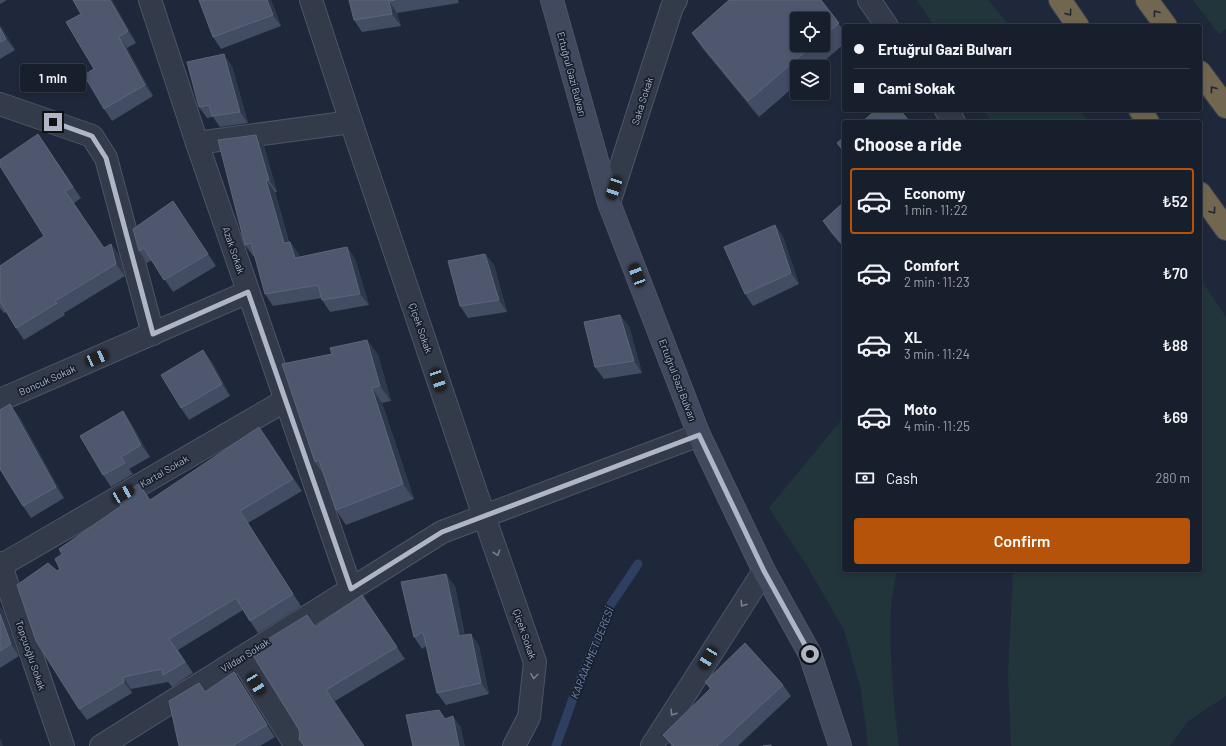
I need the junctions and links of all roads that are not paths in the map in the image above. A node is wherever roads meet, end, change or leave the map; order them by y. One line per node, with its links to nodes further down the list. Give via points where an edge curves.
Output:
1 (150, 0): 15 (street, Azak Sokak)
2 (311, 0): 14 (street, Çiçek Sokak)
3 (552, 0): 17 (main road, Ertuğrul Gazi Bulvarı)
4 (676, 0): 17 (street, Saka Sokak)
5 (869, 0): 8 (street)
6 (1060, 0): 9 (highway, one-way to 9)
7 (1146, 0): 10 (highway, one-way to 7)
8 (886, 24)
9 (1077, 24)
10 (1164, 24)
11 (1202, 75): 13 (highway, one-way to 11)
12 (0, 104): 20 (street, via 92,136 106,158)
13 (1226, 107)
14 (351, 122): 15 (street); 24 (street, Çiçek Sokak)
15 (197, 143): 19 (street, Azak Sokak)
16 (1202, 196): 18 (highway, one-way to 18)
17 (609, 203): 23 (main road, Ertuğrul Gazi Bulvarı)
18 (1226, 229)
19 (248, 292): 20 (street, Boncuk Sokak); 22 (street, Azak Sokak)
20 (153, 334): 21 (street, Boncuk Sokak)
21 (0, 400)
22 (286, 400): 25 (street, Kartal Sokak); 27 (street, Azak Sokak)
23 (699, 435): 24 (street, Vildan Sokak); 26 (main road, Ertuğrul Gazi Bulvarı)
24 (484, 516): 27 (street, Vildan Sokak, via 442,532); 32 (street, Çiçek Sokak, one-way to 32, via 535,662 529,717)
25 (0, 565): 29 (street, Topçuoğlu Sokak)
26 (764, 571): 33 (street, one-way to 33); 34 (main road, Ertuğrul Gazi Bulvarı, via 810,654)
27 (351, 589): 28 (street, Vildan Sokak)
28 (241, 658): 30 (street, Vildan Sokak); 31 (street)
29 (63, 746)
30 (101, 746)
31 (296, 746)
32 (514, 746)
33 (652, 746)
34 (840, 746)

